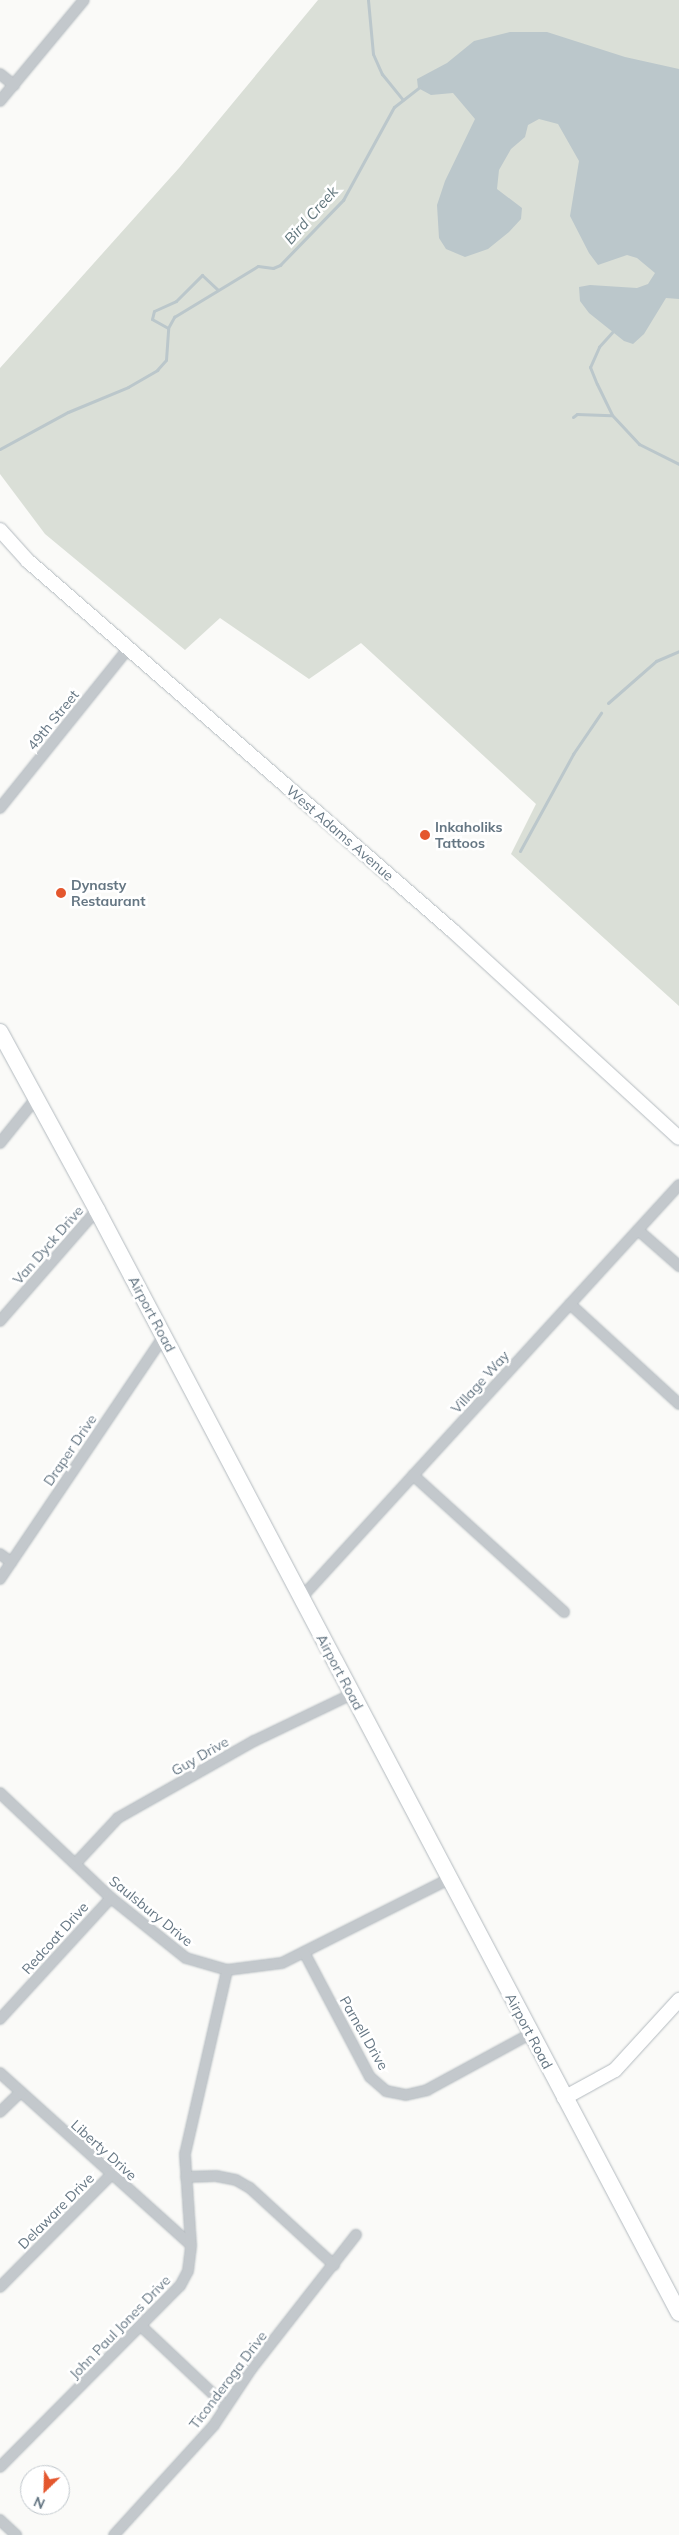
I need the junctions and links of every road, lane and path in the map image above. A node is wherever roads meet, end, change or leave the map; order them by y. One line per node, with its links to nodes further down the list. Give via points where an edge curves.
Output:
1 (84, 0): 3 (street)
2 (0, 74): 3 (street)
3 (14, 85): 4 (street)
4 (0, 101)
5 (0, 530): 6 (main road, West Adams Avenue, via 28,561)
6 (128, 649): 7 (street, 49th Street); 10 (main road, West Adams Avenue, via 449,927)
7 (0, 808)
8 (2, 1040): 9 (main road, Airport Road)
9 (37, 1097): 11 (street); 13 (main road, Airport Road)
10 (679, 1138)
11 (0, 1143)
12 (679, 1185): 14 (street, Village Way)
13 (97, 1210): 17 (street, Van Dyck Drive); 18 (main road, Airport Road)
14 (638, 1230): 15 (street); 16 (street, Village Way)
15 (679, 1266)
16 (570, 1304): 19 (street); 20 (street, Village Way)
17 (0, 1321)
18 (164, 1336): 22 (street, Draper Drive); 24 (main road, Airport Road)
19 (679, 1404)
20 (413, 1475): 24 (street, Village Way); 25 (street)
21 (0, 1554): 22 (street)
22 (11, 1562): 23 (street, Draper Drive)
23 (0, 1579)
24 (301, 1598): 26 (main road, Airport Road)
25 (564, 1612)
26 (352, 1694): 28 (street, Guy Drive, via 254,1741 118,1818); 29 (main road, Airport Road)
27 (0, 1793): 28 (street, Saulsbury Drive)
28 (76, 1863): 30 (street, Saulsbury Drive)
29 (449, 1879): 31 (street, Saulsbury Drive); 35 (main road, Airport Road)
30 (111, 1898): 32 (street, Saulsbury Drive, via 186,1958); 34 (street, Redcoat Drive)
31 (304, 1952): 32 (street, Saulsbury Drive, via 282,1963); 35 (street, Parnell Drive, via 370,2077 386,2091 406,2095 426,2090)
32 (227, 1970): 41 (street, John Paul Jones Drive, via 188,2130)
33 (679, 2000): 38 (main road, via 614,2070)
34 (0, 2019)
35 (530, 2034): 38 (main road, Airport Road)
36 (0, 2073): 37 (street, Liberty Drive)
37 (21, 2092): 39 (street); 40 (street, Liberty Drive)
38 (564, 2098): 46 (main road, Airport Road)
39 (0, 2112)
40 (110, 2176): 43 (street, Liberty Drive); 45 (street, Delaware Drive)
41 (186, 2177): 43 (street, John Paul Jones Drive); 44 (street, via 216,2176 236,2180 250,2188)
42 (356, 2235): 44 (street, Ticonderoga Drive)
43 (191, 2245): 47 (street, John Paul Jones Drive, via 188,2271 180,2286)
44 (334, 2265): 48 (street, Ticonderoga Drive)
45 (0, 2287)
46 (679, 2314)
47 (141, 2326): 48 (street); 49 (street, John Paul Jones Drive)
48 (226, 2406): 52 (street, Ticonderoga Drive, via 214,2425)
49 (0, 2467)
50 (0, 2520): 51 (street)
51 (16, 2535)
52 (114, 2535)

